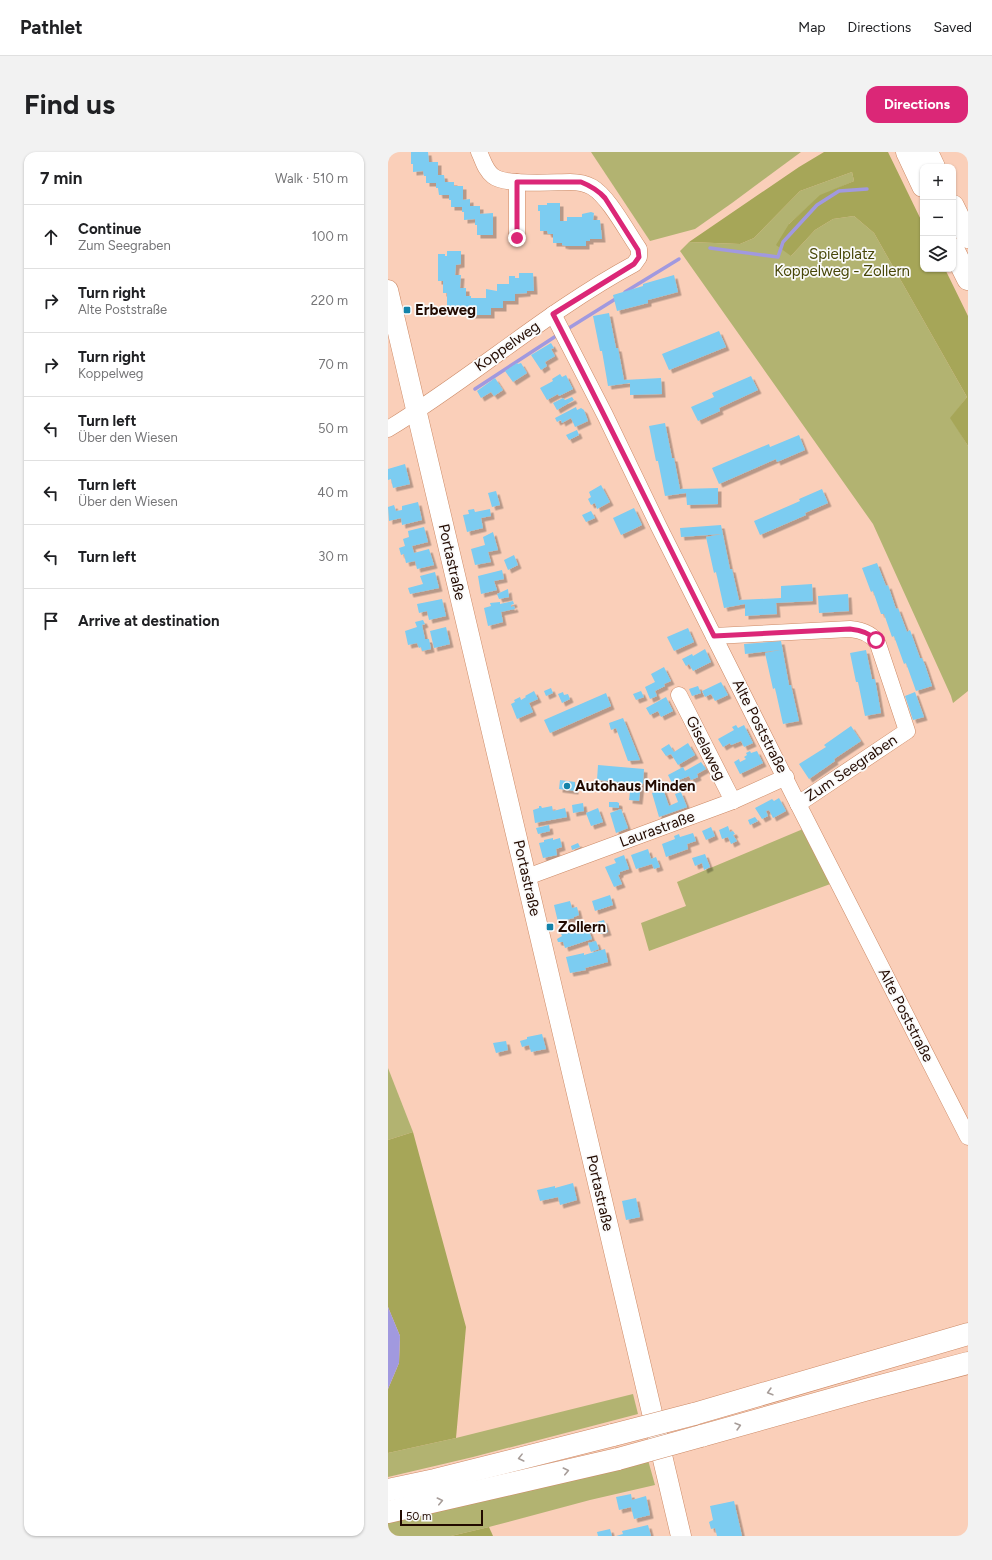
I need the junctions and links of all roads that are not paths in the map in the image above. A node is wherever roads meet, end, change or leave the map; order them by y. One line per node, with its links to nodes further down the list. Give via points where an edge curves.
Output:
1 (479, 152): 6 (street, via 487,170 494,177 505,182)
2 (907, 152): 5 (highway)
3 (927, 152): 4 (highway)
4 (933, 164)
5 (920, 180)
6 (517, 182): 9 (street); 13 (street, Koppelweg, via 576,182 591,186 605,198 638,250 639,257 634,264)
7 (956, 212): 8 (highway)
8 (968, 237)
9 (517, 238)
10 (956, 255): 11 (highway)
11 (968, 279)
12 (388, 290): 14 (main road, Portastraße)
13 (553, 314): 14 (street, Koppelweg); 16 (street, Alte Poststraße)
14 (416, 411): 15 (street); 21 (main road, Portastraße)
15 (388, 429)
16 (714, 636): 18 (street, Alte Poststraße); 20 (street, Zum Seegraben, via 850,629 873,636 878,644 907,731)
17 (679, 695): 19 (street, Giselaweg)
18 (786, 777): 19 (street, Laurastraße); 20 (street, Alte Poststraße)
19 (733, 801): 21 (street, Laurastraße)
20 (798, 804): 22 (street, Alte Poststraße)
21 (527, 877): 31 (main road, Portastraße)
22 (968, 1137)
23 (968, 1322): 27 (highway, via 875,1352)
24 (968, 1334): 27 (highway)
25 (968, 1354): 28 (highway)
26 (968, 1363): 28 (highway)
27 (807, 1381): 29 (highway, one-way to 29, bridge, via 694,1414)
28 (865, 1390): 30 (highway, one-way to 28, bridge, via 618,1459)
29 (388, 1490)
30 (388, 1512)
31 (681, 1536)

